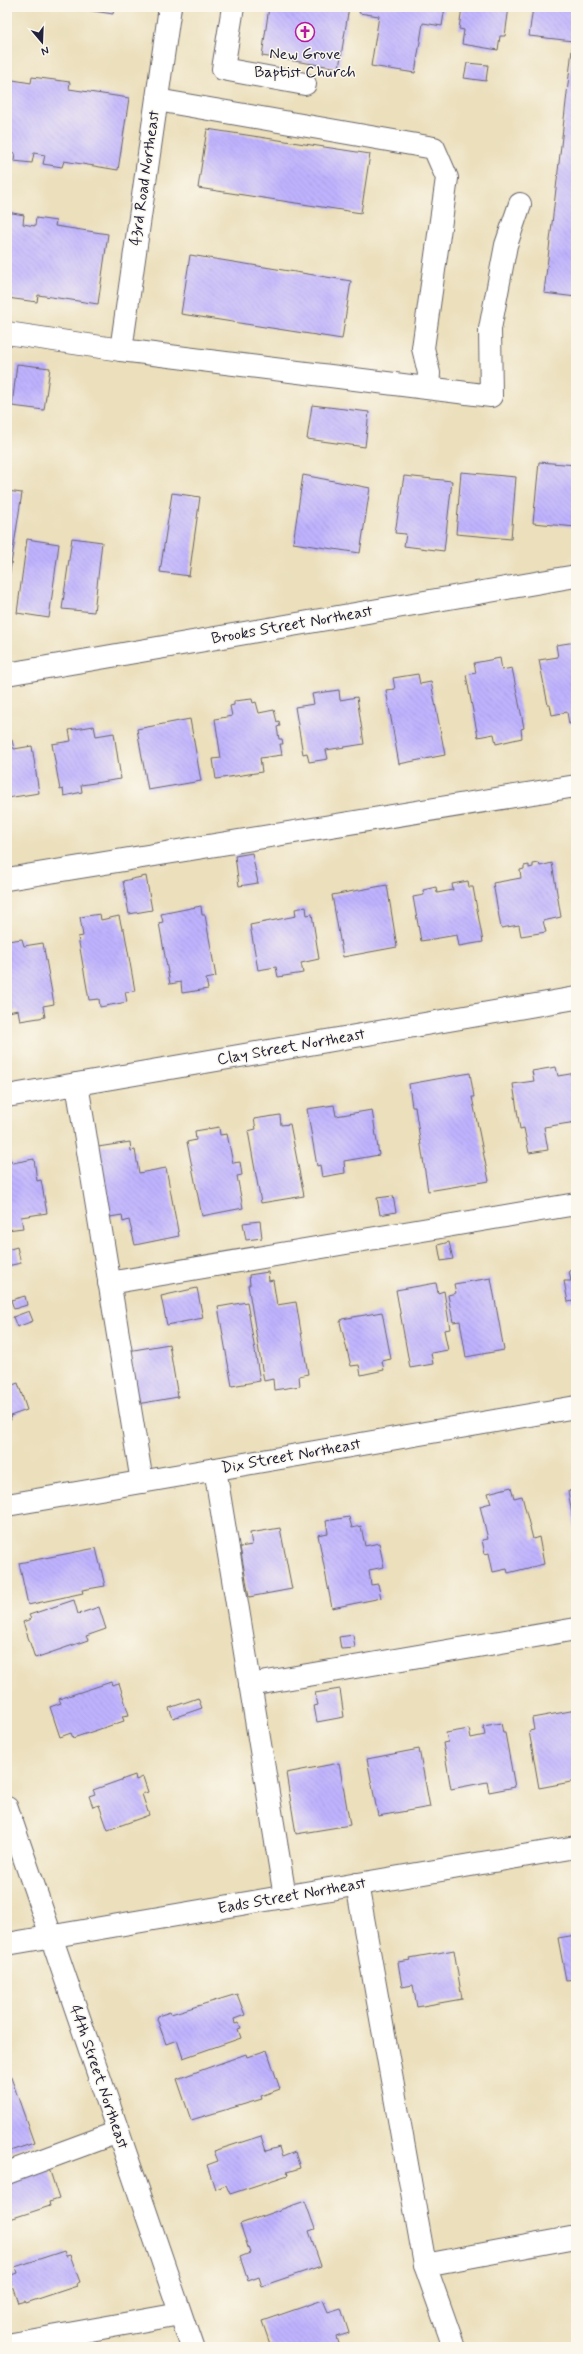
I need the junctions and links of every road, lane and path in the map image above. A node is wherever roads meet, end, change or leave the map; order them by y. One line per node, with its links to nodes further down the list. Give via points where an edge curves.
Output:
1 (170, 7): 4 (street, 43rd Road Northeast)
2 (233, 7): 3 (street, via 223,69)
3 (305, 84)
4 (157, 100): 7 (street, 43rd Road Northeast); 8 (street, via 434,148 447,178 423,348 429,373)
5 (520, 204): 8 (street, via 506,245 490,329 491,396)
6 (7, 333): 7 (street)
7 (121, 350): 8 (street)
8 (428, 388)
9 (576, 576): 10 (street, Brooks Street Northeast)
10 (7, 674)
11 (576, 786): 12 (street)
12 (7, 879)
13 (576, 998): 14 (street, Clay Street Northeast)
14 (77, 1084): 15 (street, Clay Street Northeast); 17 (street)
15 (7, 1096)
16 (576, 1204): 17 (street)
17 (109, 1283): 20 (street)
18 (576, 1407): 19 (street, Dix Street Northeast)
19 (215, 1469): 20 (street, Dix Street Northeast); 23 (street)
20 (142, 1482): 21 (street, Dix Street Northeast)
21 (7, 1505)
22 (576, 1629): 23 (street)
23 (250, 1685): 27 (street)
24 (7, 1808): 28 (street, 44th Street Northeast)
25 (576, 1847): 26 (street, Eads Street Northeast)
26 (357, 1884): 27 (street, Eads Street Northeast); 33 (street)
27 (285, 1897): 28 (street, Eads Street Northeast)
28 (51, 1937): 29 (street, Eads Street Northeast); 30 (street, 44th Street Northeast)
29 (7, 1944)
30 (118, 2132): 31 (street); 34 (street, 44th Street Northeast)
31 (7, 2173)
32 (576, 2238): 33 (street)
33 (425, 2265): 37 (street)
34 (180, 2314): 35 (street); 36 (street, 44th Street Northeast)
35 (7, 2345)
36 (192, 2347)
37 (454, 2347)

